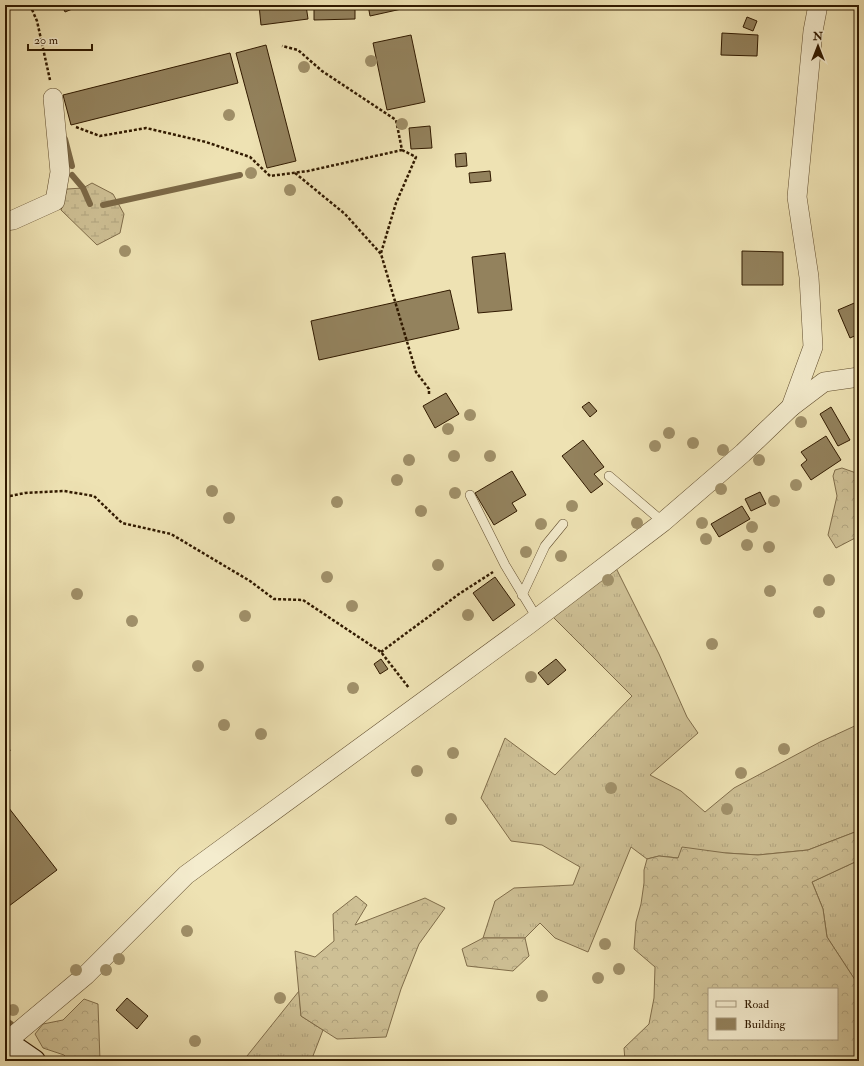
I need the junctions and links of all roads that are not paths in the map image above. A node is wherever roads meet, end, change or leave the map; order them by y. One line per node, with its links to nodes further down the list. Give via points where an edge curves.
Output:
1 (818, 5): 5 (street, via 813,31 797,197 809,277 813,347)
2 (53, 98): 3 (street, via 60,172 55,201 13,220)
3 (5, 220)
4 (859, 377): 5 (street, via 824,382)
5 (791, 407): 8 (street, via 744,453)
6 (609, 476): 8 (lane)
7 (470, 495): 10 (lane)
8 (663, 522): 11 (street)
9 (563, 524): 10 (lane, via 545,546)
10 (522, 595): 11 (lane)
11 (537, 618): 12 (street, via 186,875 86,975)
12 (6, 1041): 13 (main road)
13 (34, 1061)

